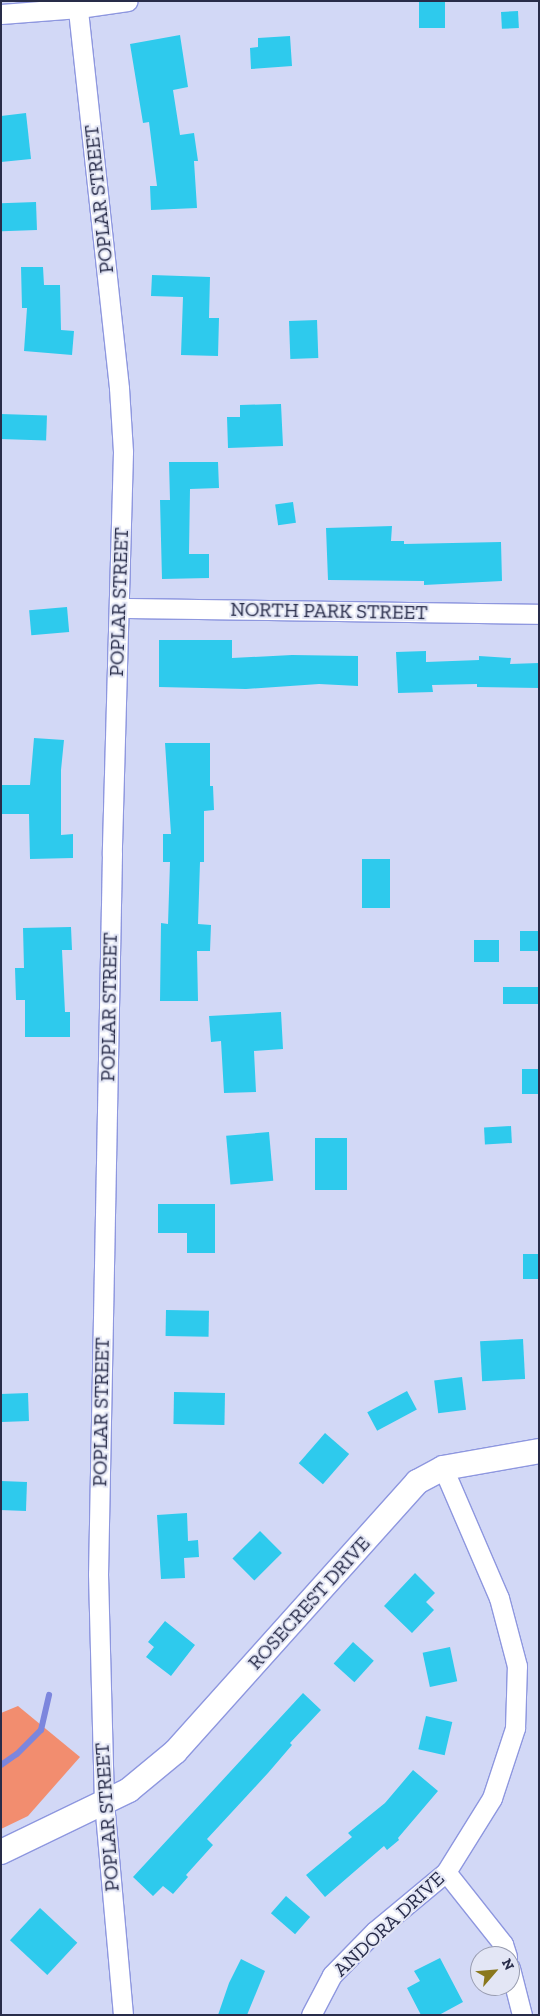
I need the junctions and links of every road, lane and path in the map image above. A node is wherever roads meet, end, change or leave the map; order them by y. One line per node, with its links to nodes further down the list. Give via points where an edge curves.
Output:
1 (128, 1): 2 (street)
2 (78, 5): 3 (street); 4 (street, POPLAR STREET, via 123,452)
3 (1, 14)
4 (120, 608): 5 (street, NORTH PARK STREET); 8 (street, POPLAR STREET, via 98,1574)
5 (539, 614)
6 (539, 1451): 7 (street, ROSECREST DRIVE)
7 (443, 1468): 8 (street, ROSECREST DRIVE, via 417,1482 176,1752 129,1790); 10 (street, ANDORA DRIVE, via 499,1598 517,1666 516,1728 492,1798)
8 (104, 1802): 9 (street, ROSECREST DRIVE); 13 (street, POPLAR STREET)
9 (1, 1852)
10 (446, 1872): 11 (street); 14 (street, ANDORA DRIVE, via 375,1932 332,1975)
11 (504, 1946)
12 (517, 1996): 15 (street)
13 (123, 2015)
14 (311, 2015)
15 (522, 2015)

